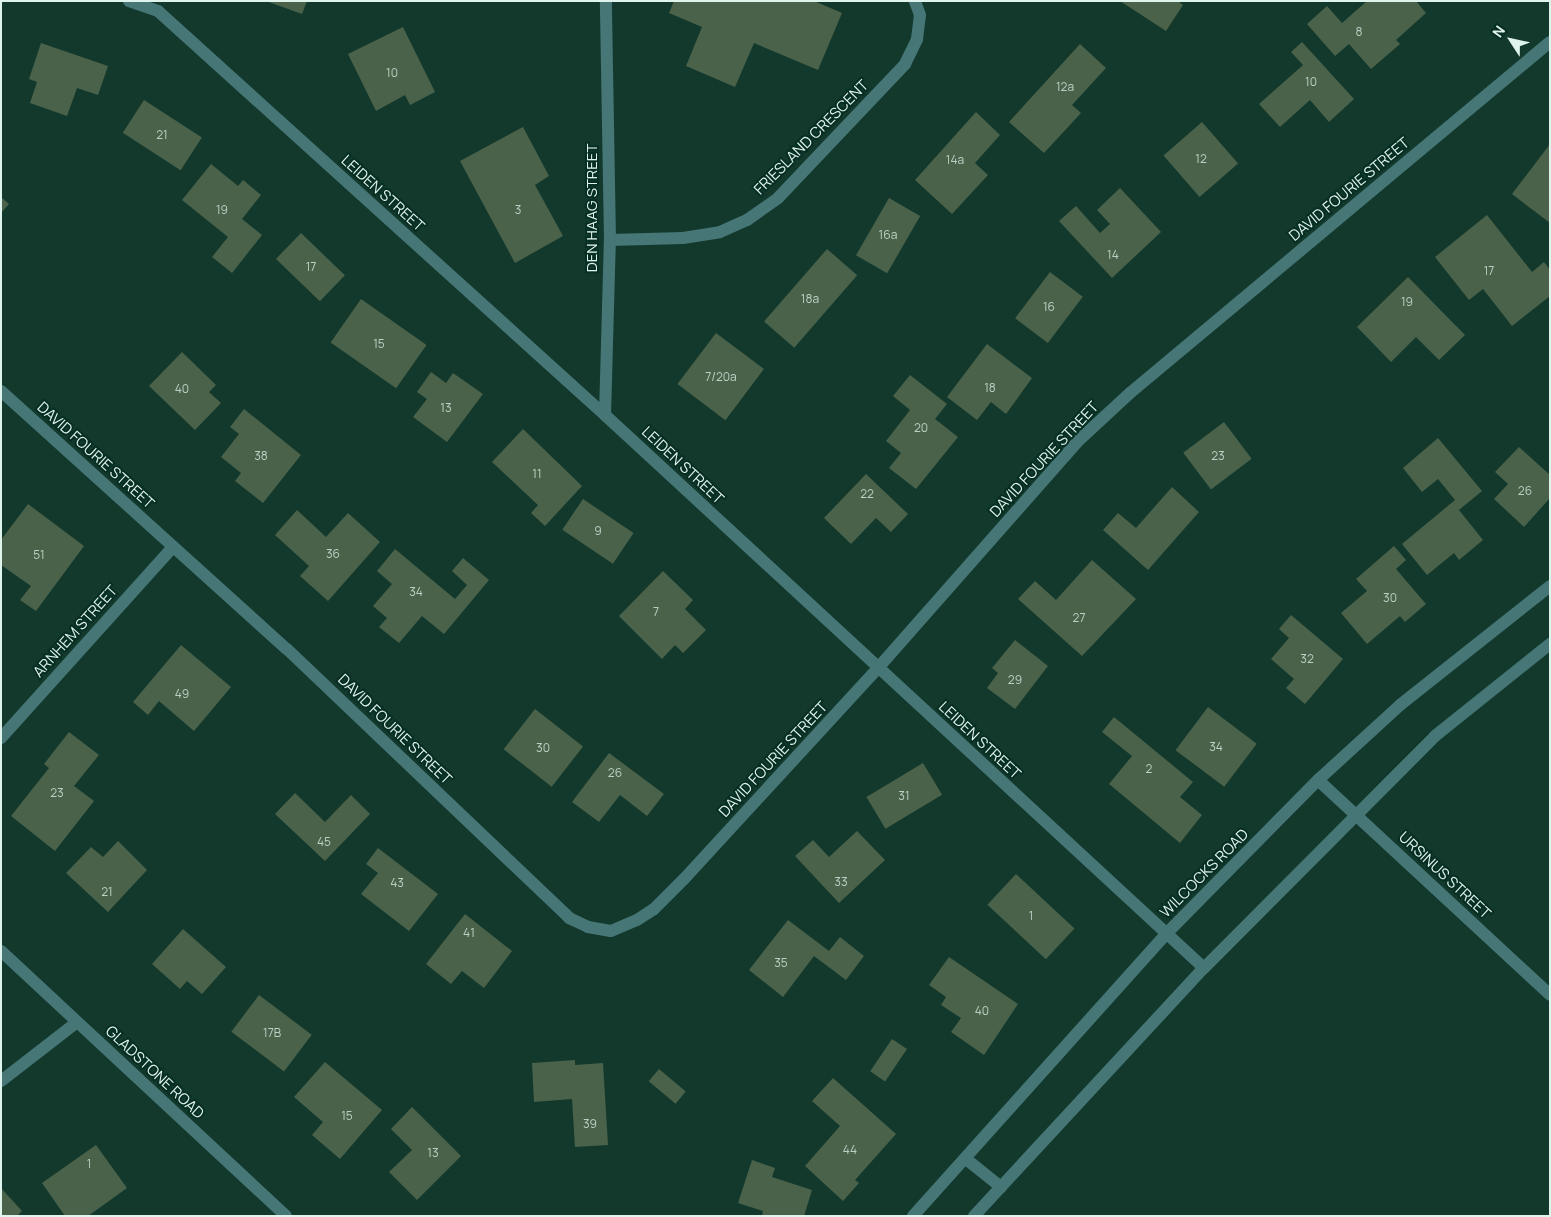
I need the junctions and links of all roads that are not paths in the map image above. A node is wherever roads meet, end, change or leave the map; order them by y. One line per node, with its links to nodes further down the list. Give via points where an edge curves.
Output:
1 (129, 1): 4 (street, LEIDEN STREET)
2 (606, 1): 6 (street, DEN HAAG STREET)
3 (915, 1): 6 (street, FRIESLAND CRESCENT, via 920,15 917,39 905,64 778,198 747,220 720,232 683,238)
4 (160, 6): 8 (street, LEIDEN STREET)
5 (1550, 42): 12 (street, DAVID FOURIE STREET, via 1130,393 1077,442)
6 (610, 240): 8 (street, DEN HAAG STREET)
7 (1, 391): 9 (street, DAVID FOURIE STREET)
8 (605, 414): 12 (street, LEIDEN STREET)
9 (174, 546): 12 (street, DAVID FOURIE STREET, via 287,648 569,918 588,928 611,931 654,909); 13 (street, ARNHEM STREET)
10 (1550, 586): 14 (street, WILCOCKS ROAD, via 1400,705)
11 (1550, 644): 15 (street, via 1435,736)
12 (878, 668): 16 (street, LEIDEN STREET)
13 (1, 738)
14 (1318, 780): 15 (street, URSINUS STREET); 16 (street, WILCOCKS ROAD)
15 (1356, 815): 18 (street); 19 (street, URSINUS STREET)
16 (1167, 933): 18 (street, LEIDEN STREET); 22 (street, WILCOCKS ROAD)
17 (1, 951): 20 (street, GLADSTONE ROAD)
18 (1204, 968): 23 (street)
19 (1550, 995)
20 (77, 1022): 21 (street); 24 (street, GLADSTONE ROAD)
21 (1, 1081)
22 (966, 1159): 23 (street); 25 (street, WILCOCKS ROAD)
23 (1001, 1187): 26 (street)
24 (286, 1216)
25 (914, 1216)
26 (974, 1216)

